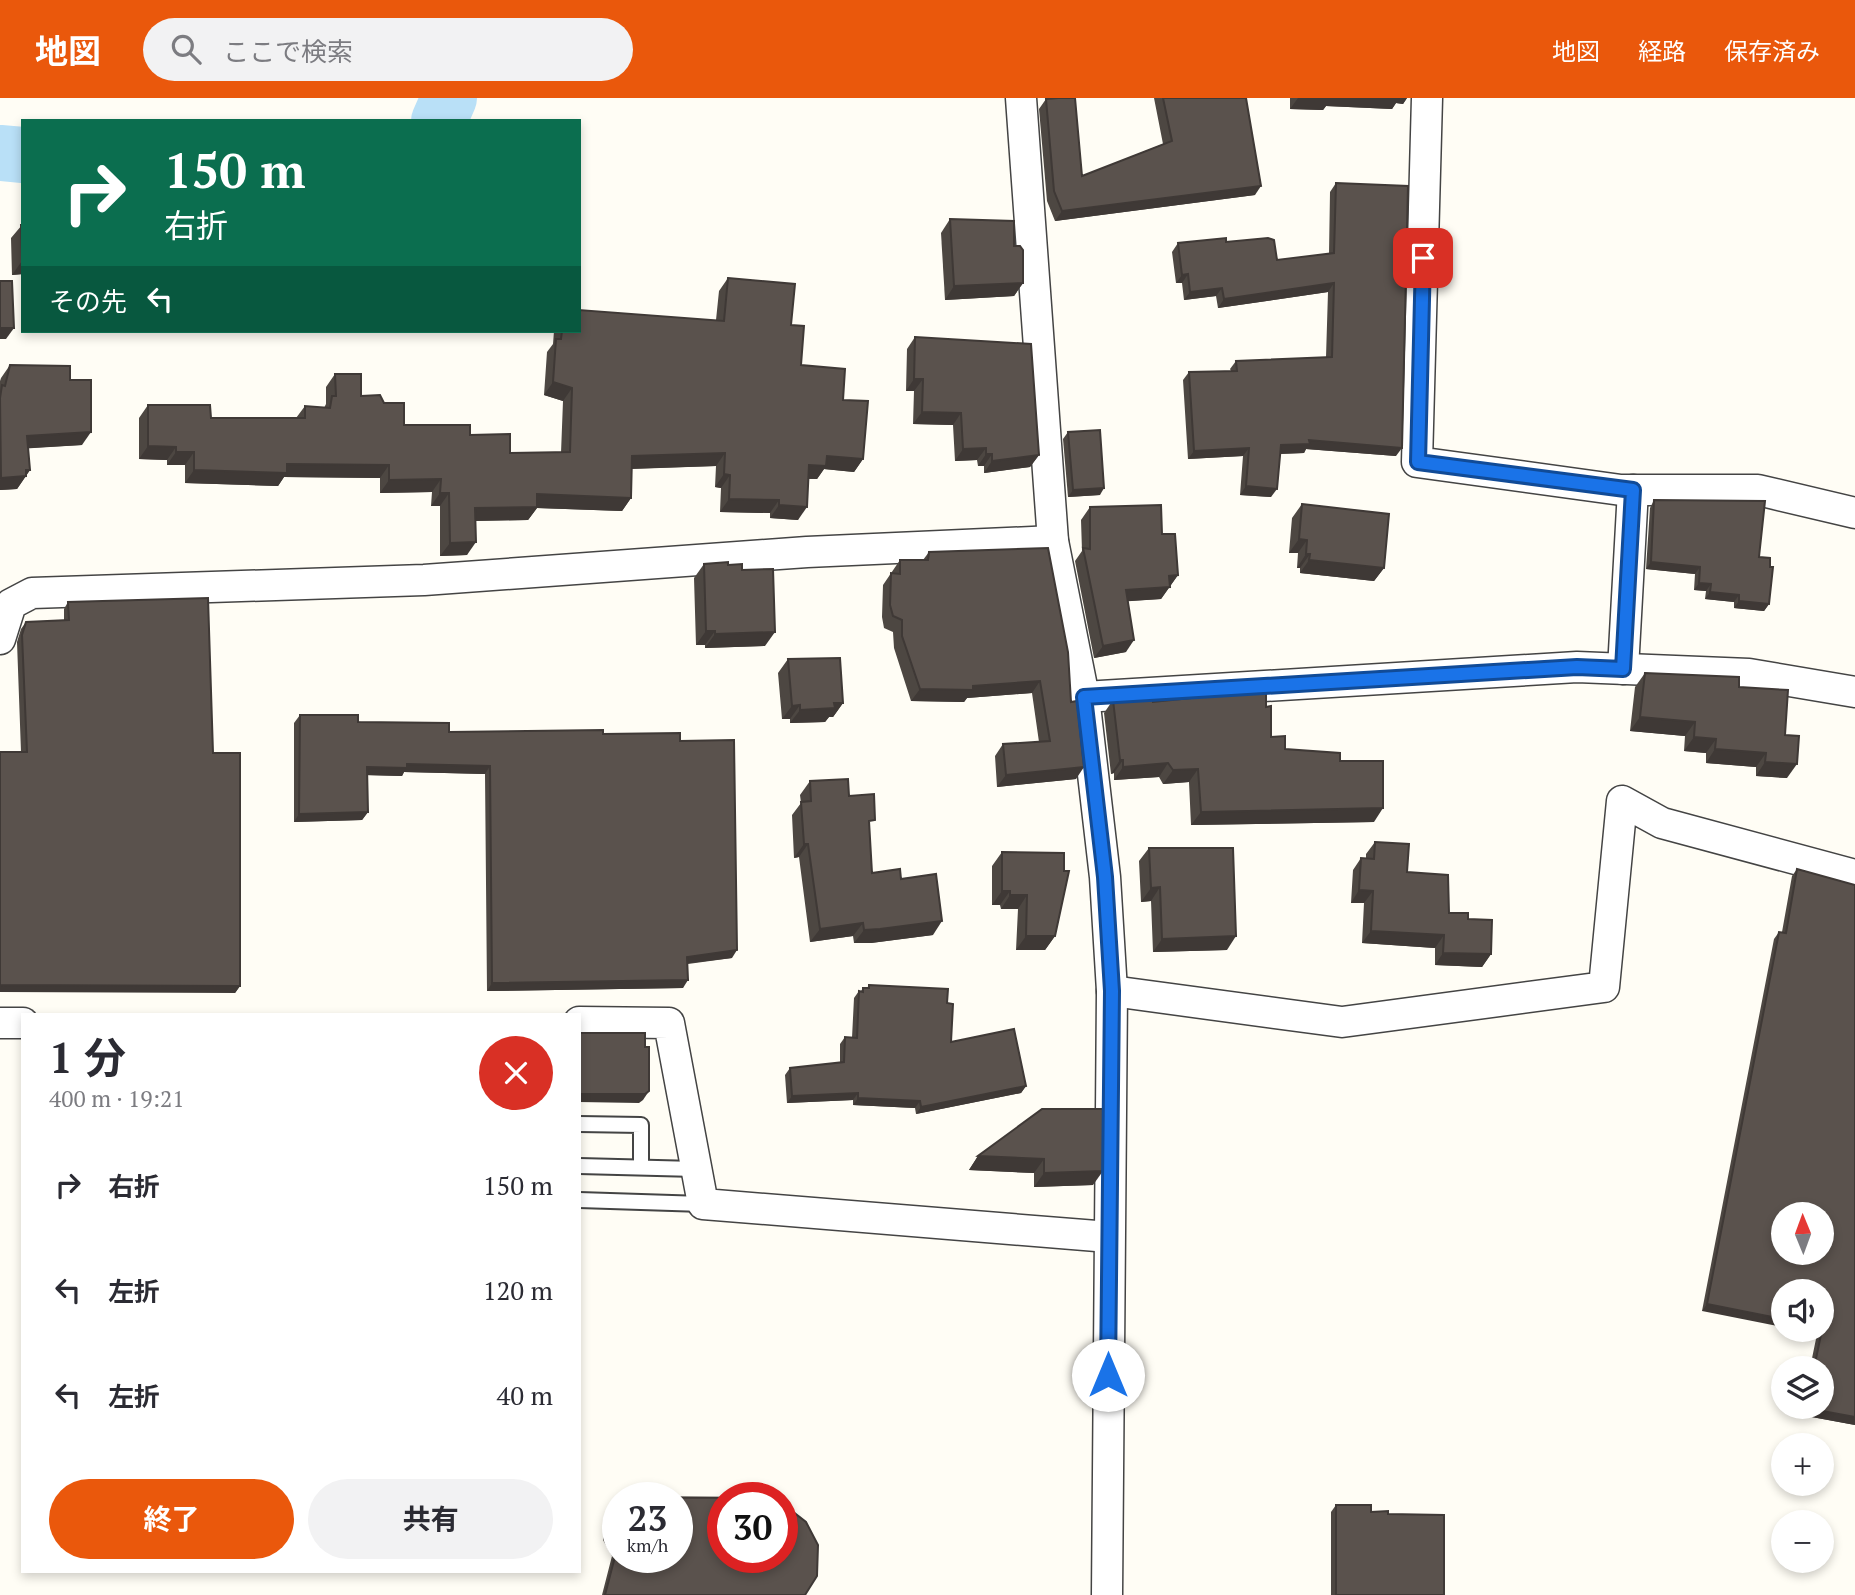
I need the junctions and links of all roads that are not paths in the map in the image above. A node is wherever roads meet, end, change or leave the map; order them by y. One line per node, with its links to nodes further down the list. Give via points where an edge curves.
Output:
1 (1021, 98): 5 (street)
2 (1427, 98): 3 (street, via 1418,462)
3 (1633, 490): 4 (street, via 1758,490); 7 (street)
4 (1855, 513)
5 (1053, 541): 6 (street, via 807,552 424,580 32,593 11,604); 9 (street)
6 (0, 639)
7 (1623, 669): 8 (street, via 1749,674); 9 (street, via 1577,667)
8 (1855, 692)
9 (1084, 697): 11 (street, via 1105,877)
10 (1855, 875): 11 (street, via 1662,822 1622,801 1604,987 1342,1022)
11 (1112, 991): 21 (street)
12 (0, 1023): 13 (street)
13 (21, 1023)
14 (581, 1023): 18 (street, via 669,1023)
15 (581, 1124): 17 (lane, via 640,1125)
16 (581, 1166): 17 (lane)
17 (641, 1167): 18 (lane)
18 (696, 1169): 20 (street)
19 (581, 1200): 20 (lane)
20 (703, 1204): 21 (street)
21 (1109, 1237): 22 (street)
22 (1107, 1595)

